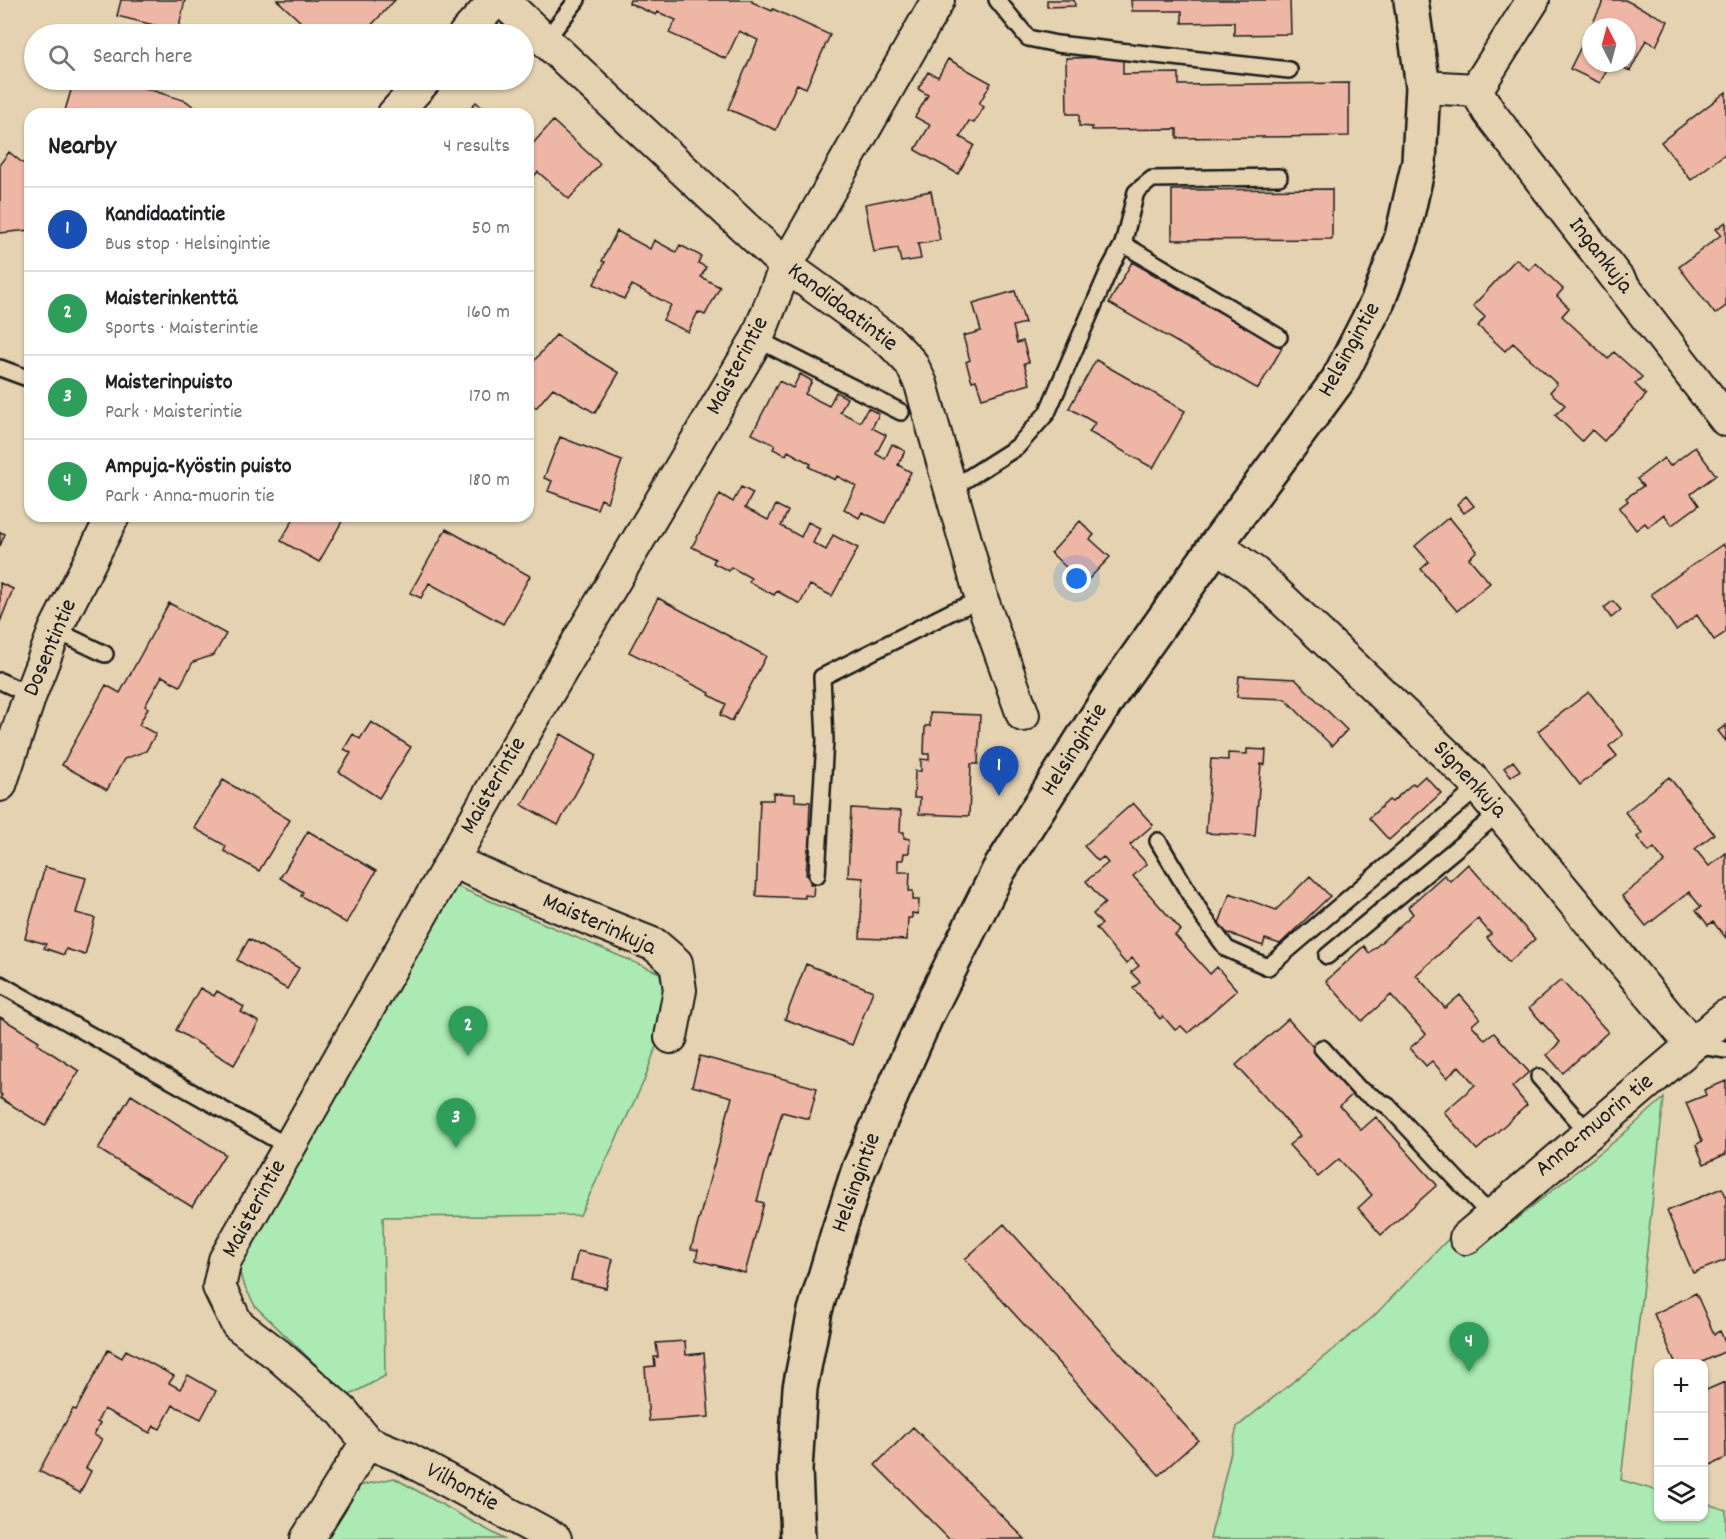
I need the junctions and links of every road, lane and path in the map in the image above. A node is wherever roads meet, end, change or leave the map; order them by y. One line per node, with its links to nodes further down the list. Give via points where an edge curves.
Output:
1 (496, 0): 8 (street)
2 (502, 0): 9 (street, Kandidaatintie)
3 (577, 0): 11 (lane)
4 (938, 0): 19 (street, Maisterintie)
5 (997, 0): 12 (lane, via 1028,38)
6 (1411, 0): 13 (main road, Helsingintie)
7 (1533, 0): 15 (street)
8 (474, 24)
9 (527, 24)
10 (534, 31): 11 (street, Kandidaatintie)
11 (545, 41): 19 (street, Kandidaatintie)
12 (1289, 70)
13 (1423, 87): 15 (street); 28 (main road, Helsingintie, via 1419,162 1402,237 1378,301 1338,380)
14 (416, 90): 16 (street)
15 (1476, 90): 25 (street, Ingankuja)
16 (399, 108)
17 (1279, 177): 18 (lane, via 1152,179 1136,192)
18 (1123, 244): 20 (lane); 26 (lane, via 1047,413 1017,447)
19 (786, 266): 21 (street, Maisterintie); 26 (street, Kandidaatintie, via 891,342 911,363 921,384)
20 (1280, 337)
21 (757, 339): 24 (lane); 39 (street, Maisterintie)
22 (0, 368): 23 (lane)
23 (24, 377)
24 (901, 412)
25 (1726, 420)
26 (951, 489): 29 (street, Kandidaatintie)
27 (110, 522): 30 (street, Dosentintie)
28 (1216, 544): 36 (street, Signenkuja, via 1255,573); 57 (main road, Helsingintie, via 1113,691 999,870 927,1014 859,1169 815,1311 800,1388 795,1470)
29 (982, 600): 34 (street, Kandidaatintie); 40 (lane, via 822,677 825,740)
30 (55, 630): 31 (lane); 33 (street, Dosentintie)
31 (105, 654)
32 (0, 681): 33 (lane)
33 (30, 695): 35 (street, Dosentintie)
34 (1023, 715)
35 (0, 785)
36 (1479, 787): 37 (street, Signenkuja); 38 (lane, via 1268,967 1227,949)
37 (1500, 812): 41 (lane); 46 (street, Signenkuja)
38 (1158, 841)
39 (452, 861): 45 (street, Maisterinkuja, via 655,945 676,963 680,990); 51 (street, Maisterintie)
40 (817, 875)
41 (1327, 956)
42 (0, 984): 51 (lane)
43 (1726, 1016): 46 (street, Anna-muorin tie)
44 (1726, 1033): 46 (lane)
45 (671, 1036)
46 (1692, 1045): 48 (lane); 50 (street, Anna-muorin tie)
47 (1322, 1048): 52 (lane, via 1359,1089 1388,1106)
48 (1726, 1050)
49 (1539, 1077): 50 (lane)
50 (1588, 1132): 52 (street, Anna-muorin tie)
51 (290, 1147): 54 (street, Maisterintie, via 225,1260 219,1287 237,1324 343,1412)
52 (1491, 1216): 53 (street, Anna-muorin tie)
53 (1466, 1238)
54 (367, 1442): 55 (street); 56 (street, Vilhontie, via 406,1458)
55 (307, 1539)
56 (555, 1539)
57 (798, 1539)

